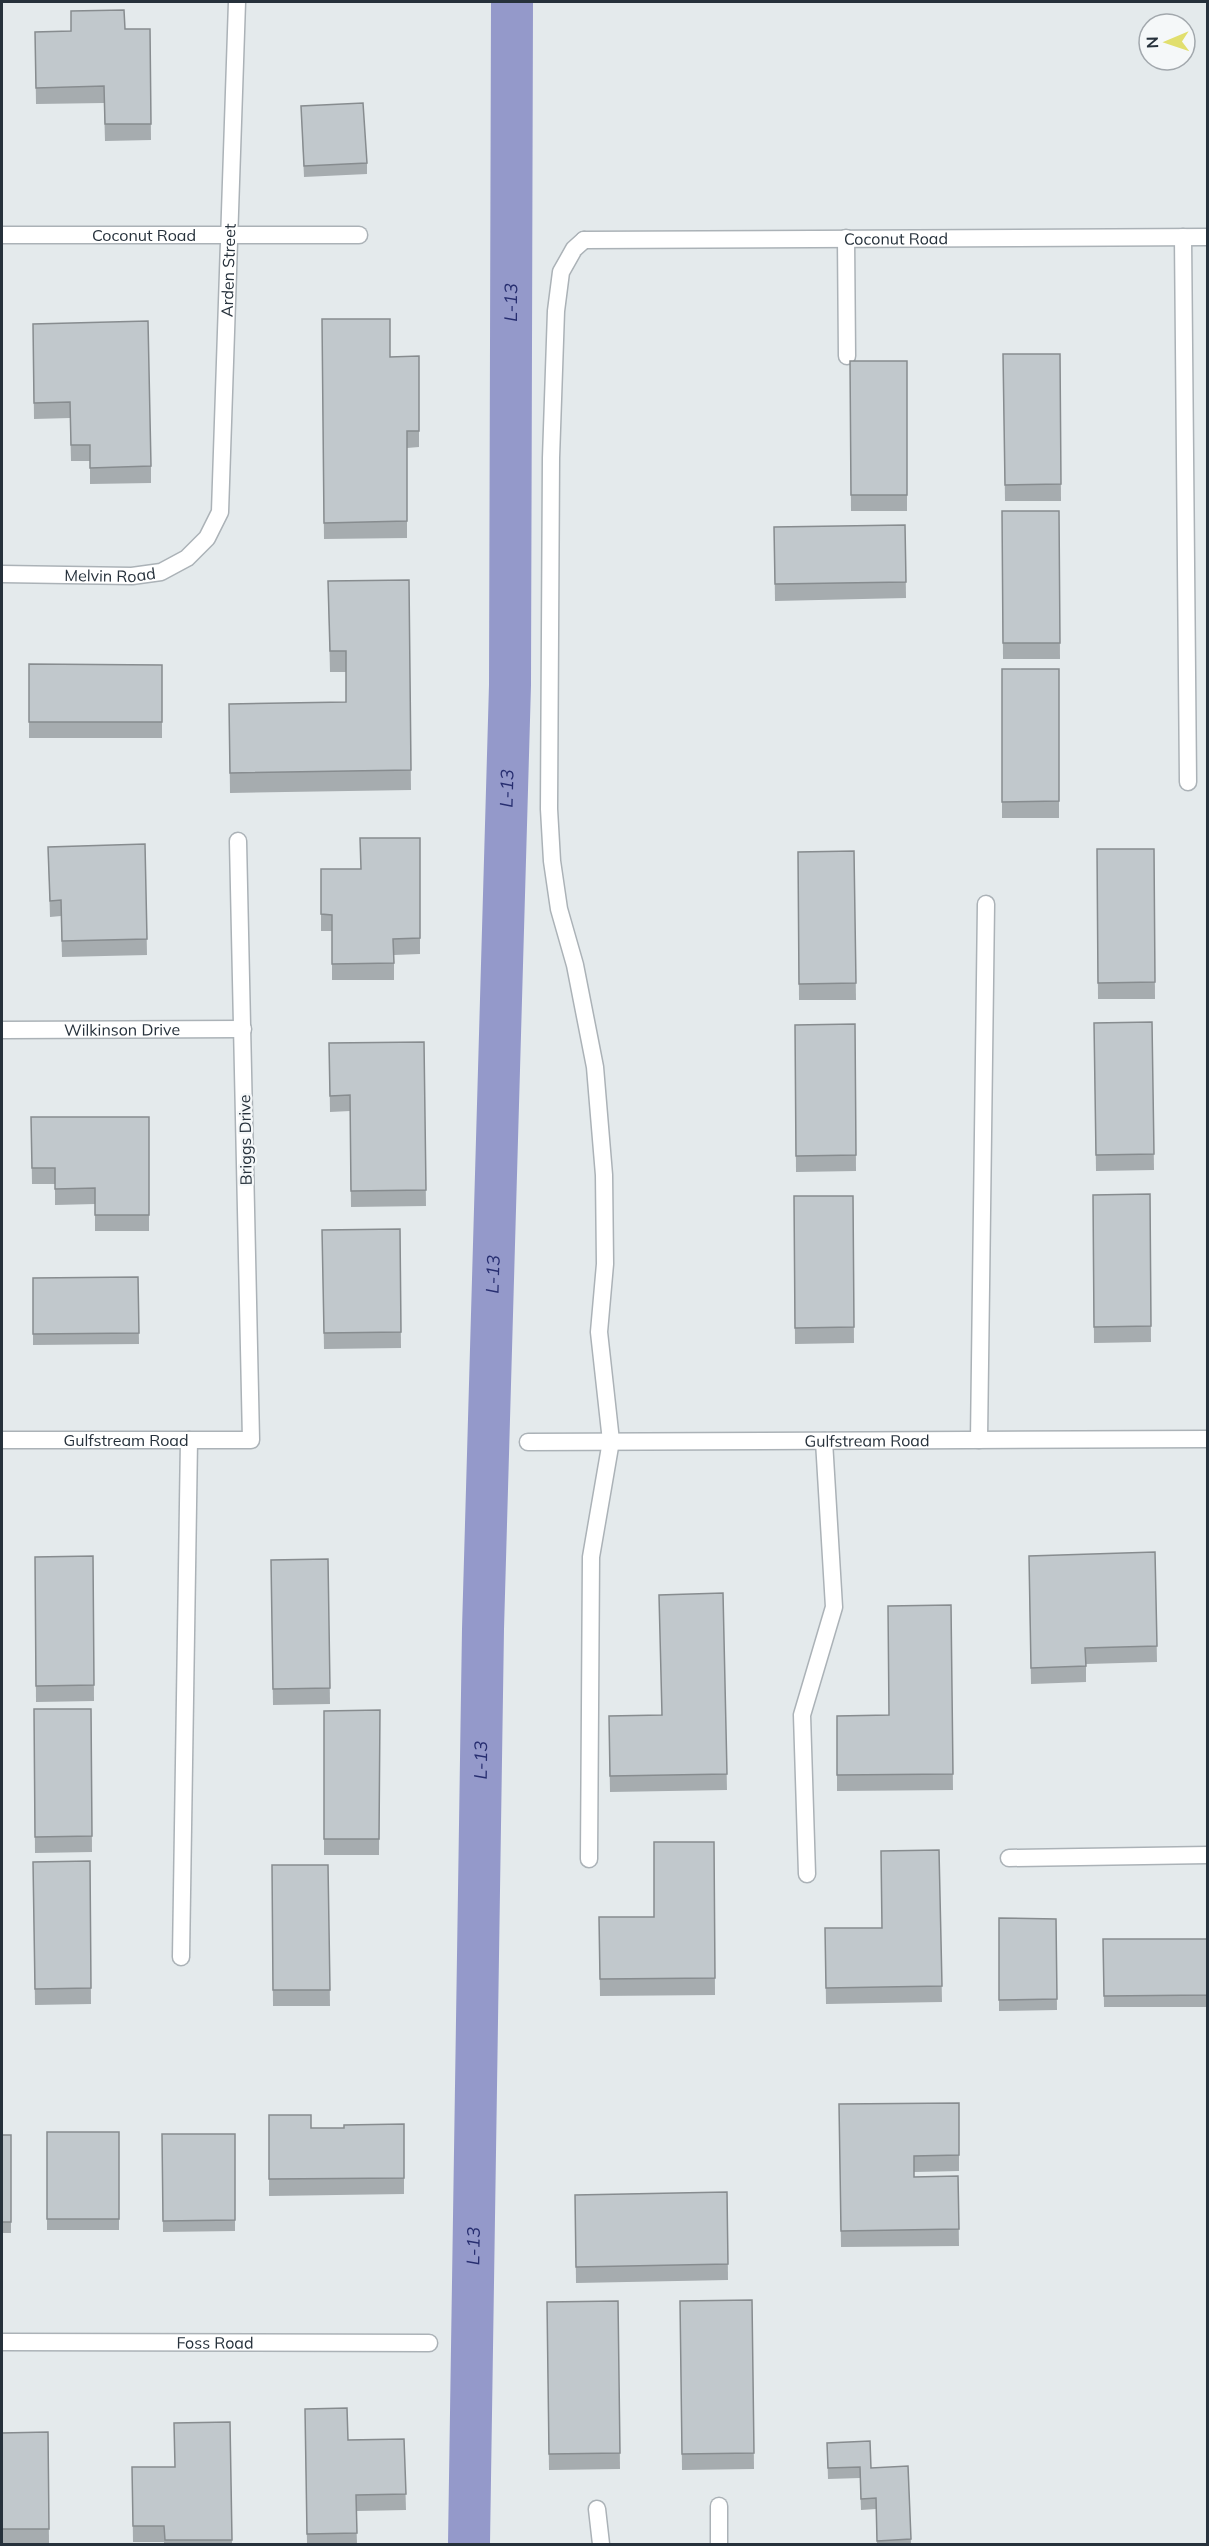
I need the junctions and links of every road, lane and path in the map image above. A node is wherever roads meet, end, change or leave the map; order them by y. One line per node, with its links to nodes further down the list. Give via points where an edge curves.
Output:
1 (237, 2): 2 (street, Arden Street)
2 (231, 234): 3 (street, Coconut Road); 4 (street, Coconut Road); 9 (street, Arden Street, via 220,512)
3 (2, 235)
4 (359, 235)
5 (1183, 237): 6 (street, Coconut Road); 7 (street, Coconut Road); 11 (street)
6 (1208, 237)
7 (846, 238): 8 (street); 21 (street, Coconut Road, via 584,240 561,272 551,458 549,809 559,909 575,965 595,1067 604,1175 605,1264 599,1332)
8 (847, 356)
9 (207, 538): 10 (street, Melvin Road, via 186,558 161,572 132,576)
10 (2, 574)
11 (1188, 782)
12 (238, 841): 14 (street, Briggs Drive)
13 (986, 904): 20 (street)
14 (243, 1029): 15 (street, Wilkinson Drive); 19 (street, Briggs Drive)
15 (2, 1030)
16 (1208, 1439): 20 (street, Gulfstream Road)
17 (2, 1440): 18 (street, Gulfstream Road)
18 (189, 1440): 19 (street, Gulfstream Road); 28 (street)
19 (251, 1440)
20 (979, 1440): 22 (street, Gulfstream Road)
21 (611, 1441): 22 (street, Gulfstream Road); 23 (street, Gulfstream Road); 25 (street, via 591,1557)
22 (824, 1441): 27 (street, via 834,1607 802,1715)
23 (528, 1442)
24 (1208, 1856): 26 (street)
25 (588, 1858)
26 (1009, 1858)
27 (807, 1874)
28 (181, 1957)
29 (2, 2342): 30 (street, Foss Road)
30 (429, 2343)
31 (719, 2506): 34 (street)
32 (597, 2509): 33 (street)
33 (601, 2544)
34 (719, 2544)

